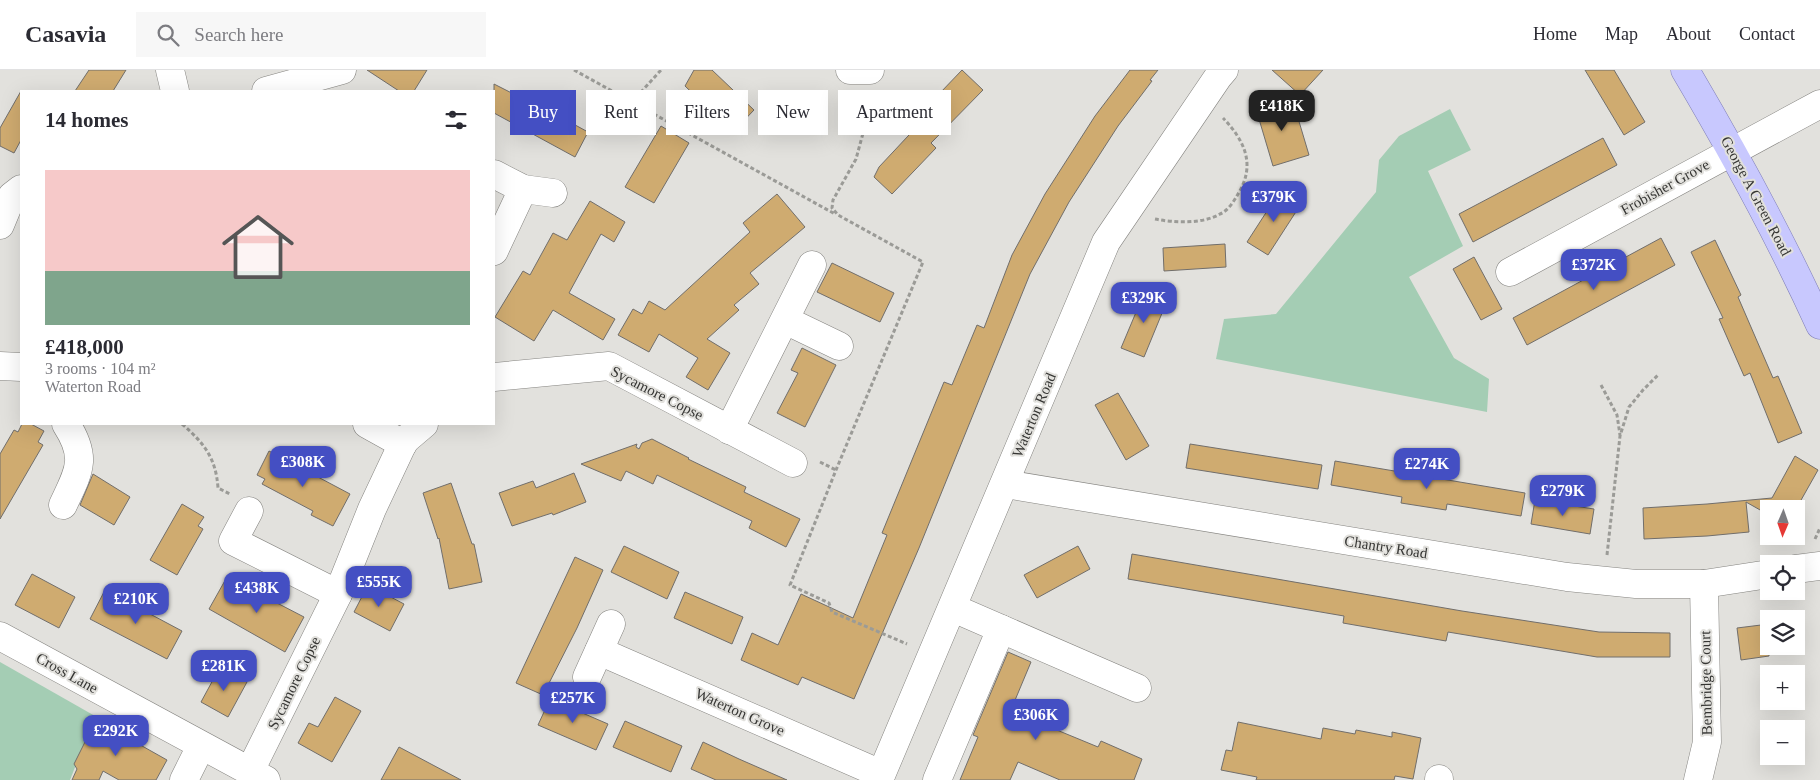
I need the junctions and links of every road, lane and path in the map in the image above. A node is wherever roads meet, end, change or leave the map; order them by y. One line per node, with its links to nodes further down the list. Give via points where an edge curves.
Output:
1 (170, 70): 8 (street)
2 (342, 70): 9 (street)
3 (574, 70): 10 (path)
4 (661, 70): 11 (path)
5 (862, 70): 21 (path, via 872,104 856,158 833,200 832,208)
6 (1224, 70): 12 (street, Waterton Road)
7 (1685, 70): 15 (main road, George A Green Road)
8 (175, 90)
9 (270, 90)
10 (610, 90)
11 (643, 90)
12 (1202, 100): 20 (street, Waterton Road); 20 (path, via 1221,115 1243,144 1248,163 1243,186 1234,201 1221,214 1203,220 1159,220)
13 (1820, 104): 15 (street, Frobisher Grove)
14 (656, 115): 21 (path)
15 (1732, 150): 25 (street, Frobisher Grove); 27 (main road, George A Green Road, via 1797,274)
16 (495, 175): 17 (street)
17 (523, 189): 19 (street); 23 (street)
18 (11, 191): 22 (street)
19 (553, 193)
20 (1128, 209): 42 (street, Waterton Road, via 1106,242)
21 (838, 215): 56 (path, via 923,262 790,585 829,603 832,612)
22 (0, 225)
23 (495, 249)
24 (812, 265): 26 (street)
25 (1510, 272)
26 (785, 320): 28 (street); 38 (street)
27 (1820, 326)
28 (839, 346)
29 (0, 366): 30 (street)
30 (20, 367)
31 (1659, 374): 39 (path, via 1629,407)
32 (495, 377): 38 (street, Sycamore Copse, via 609,366)
33 (1600, 385): 39 (path, via 1617,415)
34 (66, 425): 43 (street, via 79,450 80,462)
35 (183, 425): 44 (path, via 210,455 218,488 239,499)
36 (369, 425): 40 (street)
37 (423, 425): 40 (street, Sycamore Copse)
38 (729, 430): 41 (street, Sycamore Copse)
39 (1620, 436): 48 (path)
40 (403, 444): 50 (street, Sycamore Copse, via 372,509)
41 (793, 462)
42 (1005, 484): 48 (street, Chantry Road); 51 (street, Waterton Road)
43 (64, 505)
44 (249, 511): 50 (street, via 233,541)
45 (1820, 566): 46 (street)
46 (1805, 568)
47 (1760, 575): 49 (street, Chantry Road)
48 (1603, 580): 49 (street, Chantry Road, via 1636,584)
49 (1704, 584): 64 (street, Bembridge Court, via 1707,742)
50 (338, 594): 60 (street, Sycamore Copse)
51 (953, 608): 53 (street); 56 (street, Waterton Road)
52 (611, 624): 55 (street)
53 (1000, 629): 58 (street); 63 (street)
54 (0, 636): 59 (street, Cross Lane)
55 (599, 650): 57 (street); 61 (street, Waterton Grove)
56 (933, 655): 61 (street, Waterton Road)
57 (586, 677)
58 (1137, 688)
59 (201, 746): 60 (street, Cross Lane); 62 (street)
60 (258, 776)
61 (880, 777)
62 (184, 780)
63 (937, 780)
64 (1698, 780)

